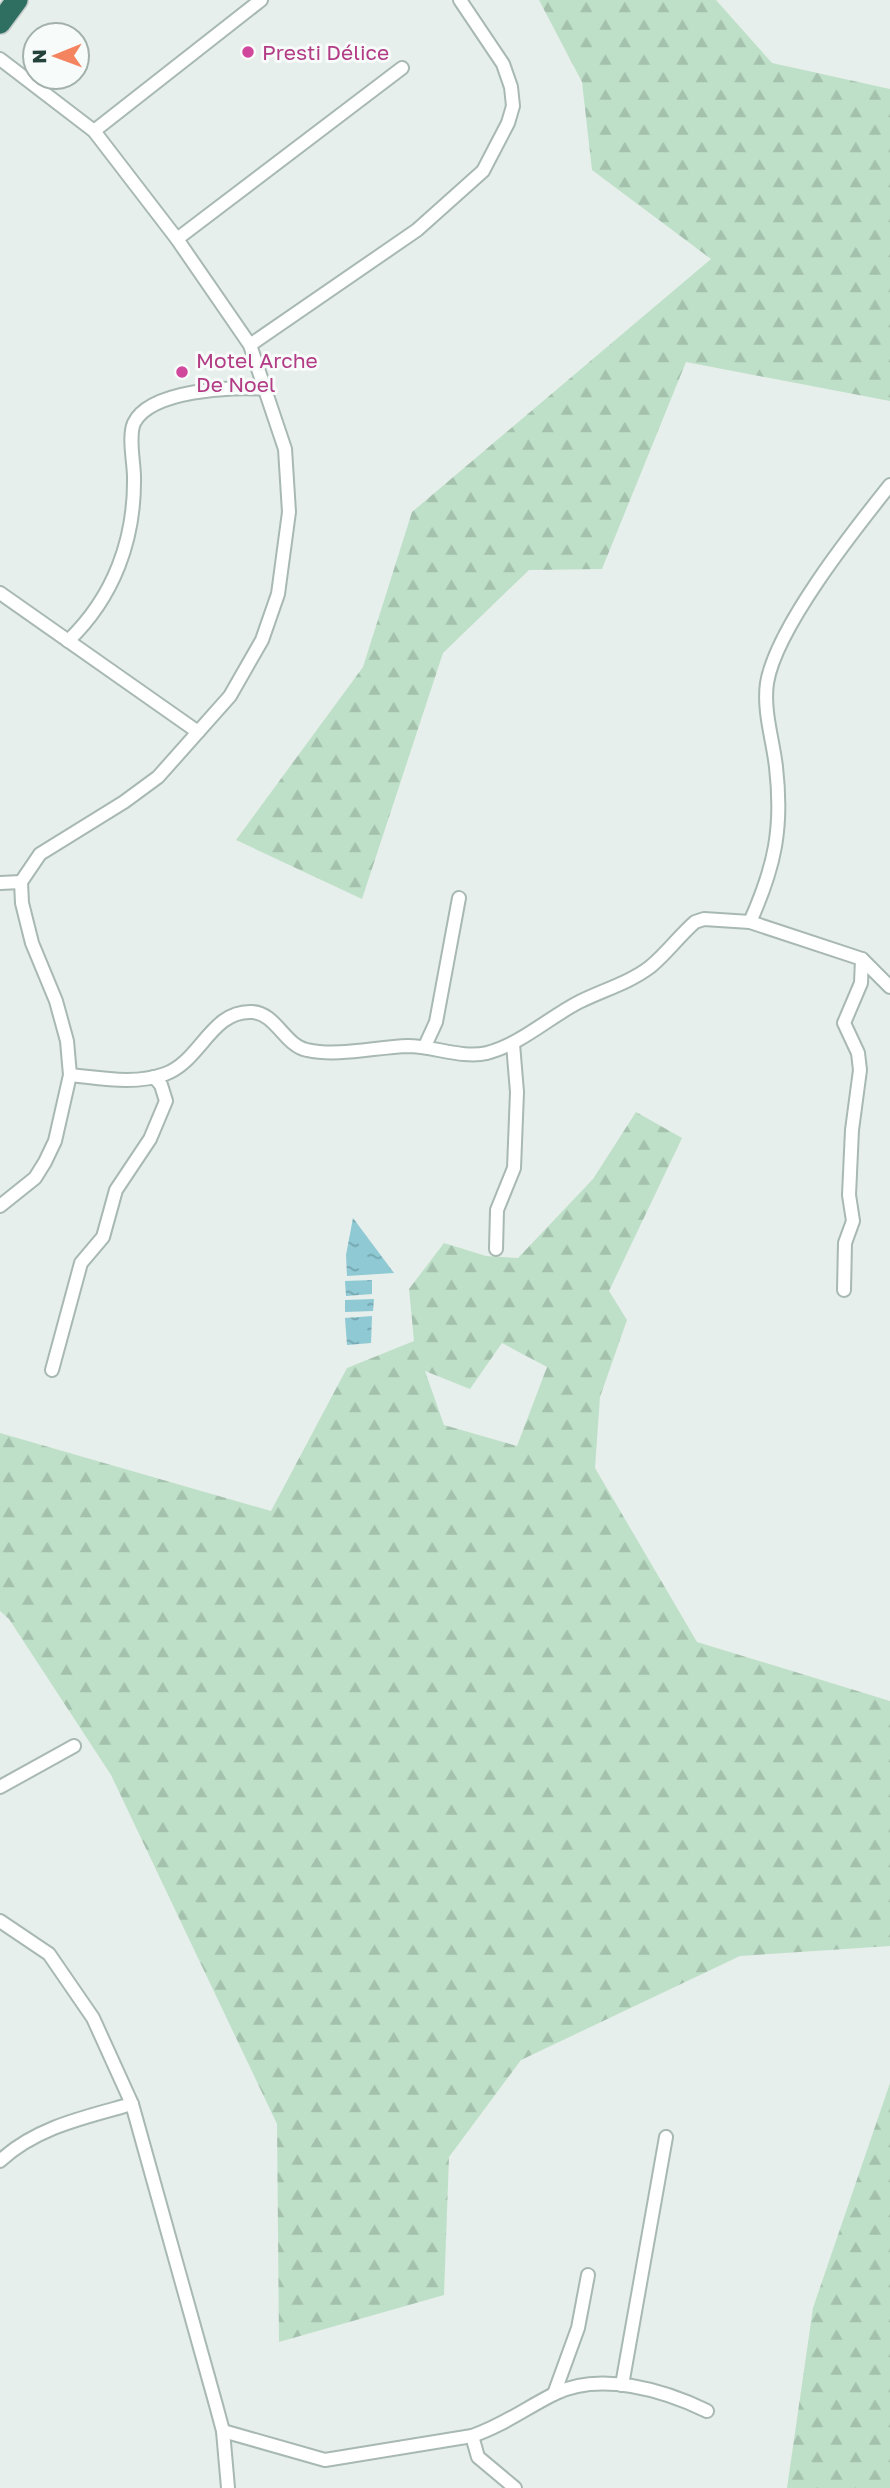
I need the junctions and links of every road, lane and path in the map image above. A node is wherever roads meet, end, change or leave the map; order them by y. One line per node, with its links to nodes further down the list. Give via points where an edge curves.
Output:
1 (17, 0): 4 (highway)
2 (261, 0): 7 (street)
3 (460, 0): 9 (street, via 503,64 511,87 513,106 508,123 483,171 417,230)
4 (0, 23)
5 (0, 59): 7 (street)
6 (402, 68): 8 (street)
7 (94, 131): 8 (street)
8 (177, 239): 9 (street)
9 (250, 345): 10 (street)
10 (264, 389): 13 (street, via 199,391 159,404 134,424 132,528 123,558 92,616); 14 (street, via 278,422 288,472 289,512 278,594 248,667)
11 (890, 485): 18 (street, via 802,608 768,679 780,828 775,859)
12 (0, 593): 13 (street)
13 (68, 641): 14 (street)
14 (198, 732): 16 (street, via 136,794 40,854)
15 (1, 879): 16 (street)
16 (21, 882): 23 (street, via 32,943 67,1041)
17 (459, 898): 22 (street, via 436,1022)
18 (750, 922): 19 (street); 21 (street, via 695,922 637,976 578,1003)
19 (862, 959): 20 (street); 27 (street, via 861,983 844,1023 858,1053 860,1070 849,1195 853,1222 845,1243)
20 (890, 987)
21 (513, 1044): 22 (street, via 485,1054); 26 (street, via 517,1092 514,1168 497,1210)
22 (425, 1046): 24 (street, via 306,1050 264,1015 252,1012 221,1022 189,1061)
23 (70, 1075): 24 (street, via 120,1080); 25 (street, via 55,1141 45,1161 35,1178)
24 (154, 1077): 28 (street, via 166,1101 150,1139 116,1190 103,1237 81,1263)
25 (0, 1206)
26 (496, 1249)
27 (844, 1290)
28 (52, 1370)
29 (74, 1746): 30 (street)
30 (0, 1787)
31 (0, 1921): 32 (street, via 49,1954 93,2018)
32 (132, 2104): 34 (street, via 43,2132); 39 (street)
33 (666, 2137): 36 (street)
34 (0, 2161)
35 (587, 2274): 37 (street, via 578,2328)
36 (622, 2385): 37 (street, via 579,2386); 38 (street, via 649,2388)
37 (554, 2394): 40 (street)
38 (707, 2411)
39 (223, 2431): 40 (street, via 325,2460); 41 (street)
40 (471, 2436): 42 (street, via 478,2457)
41 (228, 2488)
42 (515, 2488)

